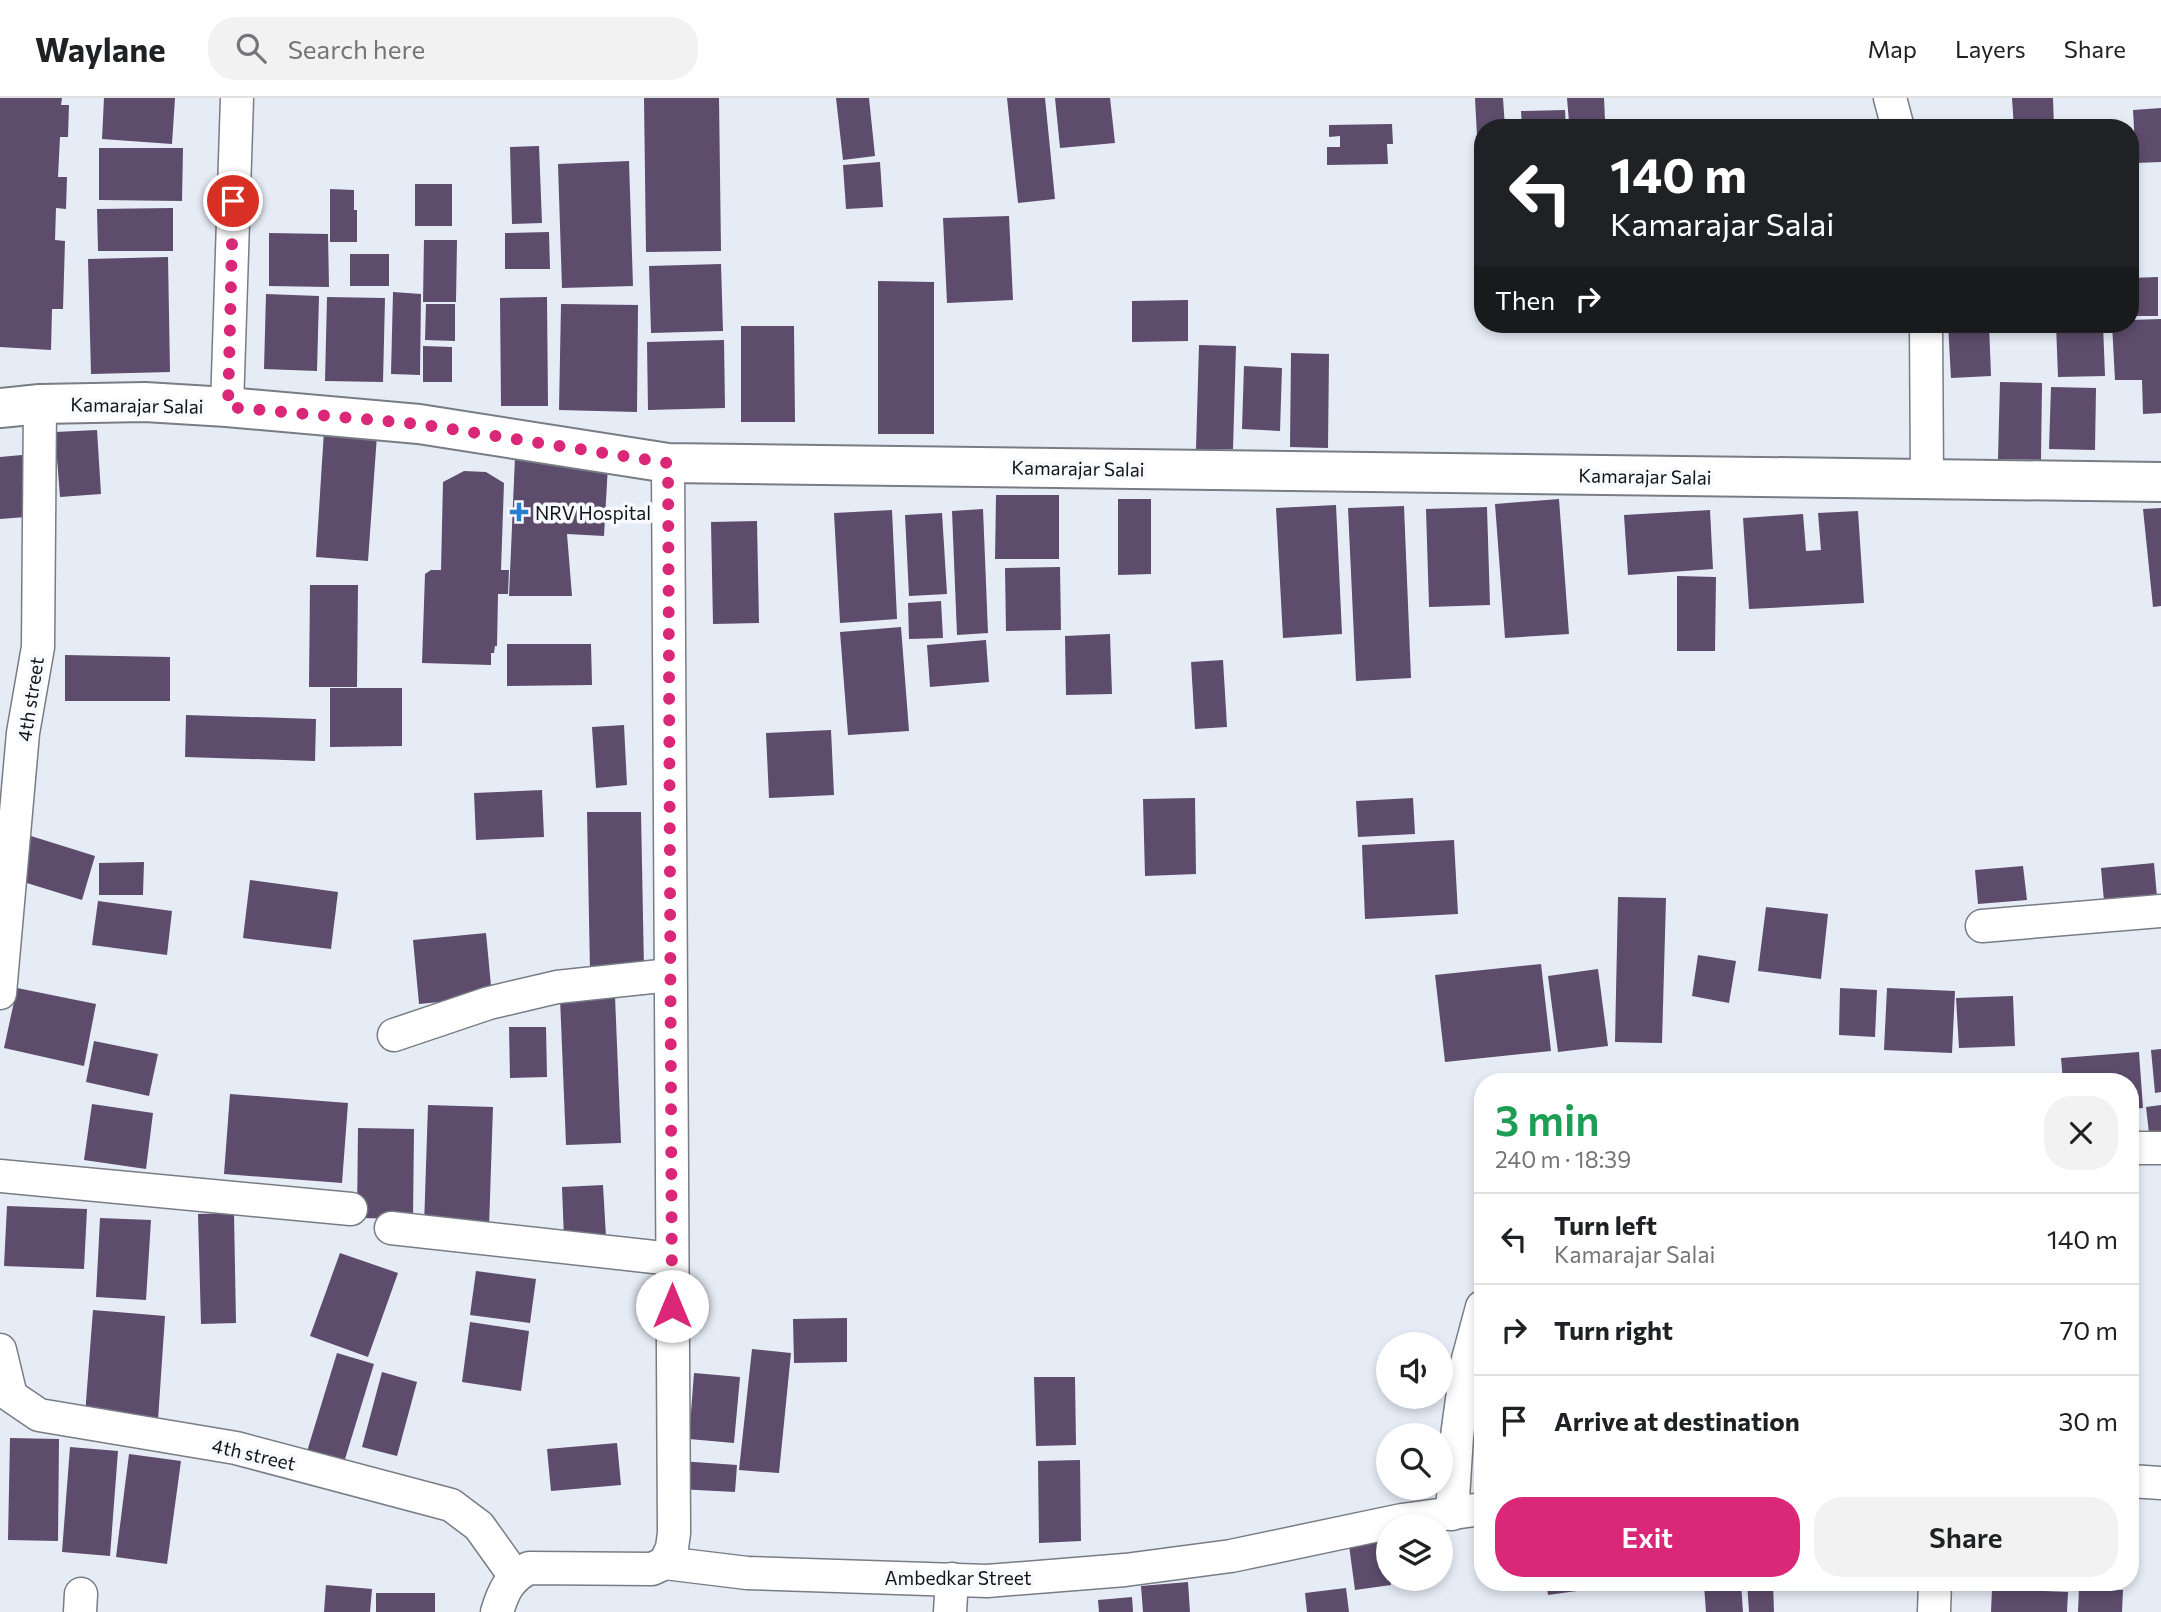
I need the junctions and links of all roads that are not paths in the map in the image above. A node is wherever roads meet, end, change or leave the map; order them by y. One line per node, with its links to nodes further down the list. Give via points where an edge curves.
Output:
1 (237, 98): 6 (street)
2 (1890, 98): 3 (street)
3 (1896, 119)
4 (1926, 333): 9 (street)
5 (40, 404): 6 (street, Kamarajar Salai, via 145,402); 7 (street, Kamarajar Salai); 11 (street, 4th street, via 38,647 23,733)
6 (228, 407): 8 (street, Kamarajar Salai, via 419,424)
7 (0, 408)
8 (668, 463): 9 (street, Kamarajar Salai); 14 (street)
9 (1927, 480): 10 (street, Kamarajar Salai)
10 (2161, 482)
11 (10, 768): 15 (street, 4th street)
12 (2161, 911): 13 (street)
13 (1982, 926)
14 (670, 975): 16 (street, via 557,987 489,1003); 22 (street)
15 (0, 993)
16 (394, 1035)
17 (2139, 1148): 18 (street)
18 (2161, 1148)
19 (0, 1176): 20 (street)
20 (351, 1209)
21 (391, 1228): 22 (street)
22 (672, 1259): 28 (street, via 674,1533)
23 (1474, 1337): 27 (street, via 1457,1436)
24 (0, 1350): 29 (street, 4th street, via 11,1396 39,1415 236,1448 451,1506 479,1526)
25 (2139, 1481): 26 (street)
26 (2161, 1482)
27 (1467, 1512): 30 (street, Ambedkar Street, via 1402,1520 1231,1556 1125,1570 987,1581)
28 (665, 1563): 29 (street, Ambedkar Street, via 652,1569 528,1568); 30 (street, Ambedkar Street, via 747,1573)
29 (514, 1575): 32 (street)
30 (952, 1579): 33 (street)
31 (1935, 1591): 34 (street)
32 (497, 1612)
33 (950, 1612)
34 (1934, 1612)

